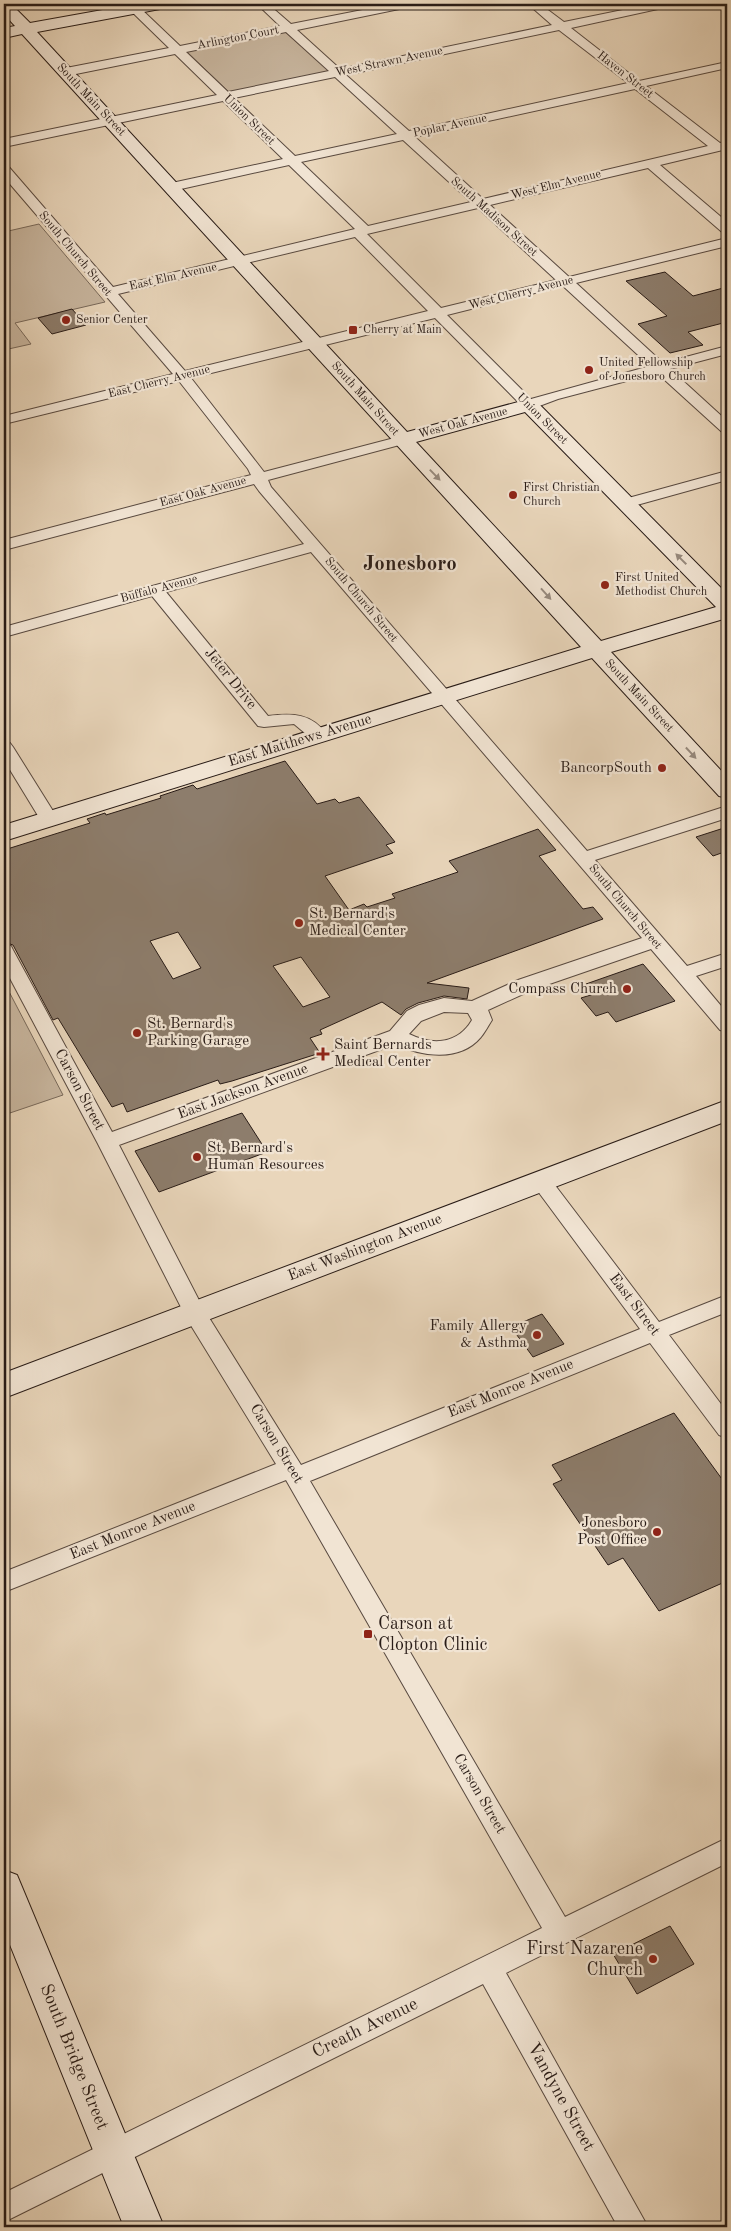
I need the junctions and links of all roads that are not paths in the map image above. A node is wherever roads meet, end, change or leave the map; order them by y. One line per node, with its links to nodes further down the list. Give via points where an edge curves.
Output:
1 (4, 4): 10 (main road, South Main Street)
2 (160, 4): 7 (main road)
3 (262, 4): 9 (street, South Madison Street)
4 (409, 4): 9 (street, Arlington Court)
5 (533, 4): 8 (street, Haven Street)
6 (667, 4): 8 (street, West Strawn Avenue)
7 (135, 8): 10 (main road); 12 (street, Union Street)
8 (562, 26): 15 (street, West Strawn Avenue); 16 (street, Haven Street)
9 (288, 28): 12 (street, Arlington Court); 15 (street, South Madison Street)
10 (26, 29): 11 (main road); 14 (main road, South Main Street)
11 (4, 33)
12 (178, 50): 14 (street, Arlington Court); 17 (street, Union Street)
13 (727, 65): 16 (street, Poplar Avenue)
14 (66, 72): 18 (main road, South Main Street)
15 (337, 73): 17 (street, West Strawn Avenue); 19 (street, South Madison Street)
16 (638, 85): 19 (street, Poplar Avenue); 21 (street, Haven Street)
17 (226, 97): 18 (street, West Strawn Avenue); 22 (street, Union Street)
18 (111, 121): 20 (street, West Strawn Avenue); 25 (main road, South Main Street)
19 (405, 136): 22 (street, Poplar Avenue); 26 (street, South Madison Street)
20 (4, 143)
21 (722, 146): 23 (street, West Elm Avenue)
22 (292, 161): 25 (street, Poplar Avenue); 28 (street, Union Street)
23 (649, 162): 26 (street, West Elm Avenue); 27 (street)
24 (7, 177): 32 (street, South Church Street)
25 (172, 187): 30 (main road, South Main Street)
26 (479, 204): 28 (street, West Elm Avenue); 31 (street, South Madison Street)
27 (727, 229)
28 (360, 231): 30 (street, West Elm Avenue); 33 (street, Union Street)
29 (727, 242): 31 (street, West Cherry Avenue)
30 (239, 261): 32 (street, East Elm Avenue); 34 (main road, South Main Street)
31 (566, 282): 33 (street, West Cherry Avenue); 36 (street, South Madison Street)
32 (108, 292): 37 (street, South Church Street)
33 (437, 314): 34 (street, West Cherry Avenue); 38 (street, Union Street)
34 (315, 344): 37 (street, East Cherry Avenue); 41 (main road, South Main Street)
35 (727, 350): 36 (street, West Oak Avenue)
36 (661, 368): 38 (street, West Oak Avenue); 40 (street, South Madison Street)
37 (183, 377): 39 (street, East Cherry Avenue); 43 (street, South Church Street)
38 (529, 405): 41 (main road, West Oak Avenue); 44 (main road, Union Street)
39 (4, 420)
40 (727, 429)
41 (402, 440): 43 (street, East Oak Avenue); 51 (main road, South Main Street, one-way to 51)
42 (727, 475): 44 (street)
43 (259, 478): 45 (street, East Oak Avenue); 46 (street, South Church Street)
44 (626, 503): 48 (main road, Union Street, one-way to 44)
45 (4, 545)
46 (315, 546): 47 (street, Buffalo Avenue); 52 (street, South Church Street)
47 (156, 590): 50 (street, Buffalo Avenue); 53 (street, Jeter Drive, via 264,722 298,719 307,722)
48 (727, 606)
49 (727, 611): 51 (main road, East Matthews Avenue)
50 (4, 632)
51 (595, 650): 52 (main road, East Matthews Avenue); 55 (main road, South Main Street, one-way to 55)
52 (443, 697): 53 (main road, East Matthews Avenue); 59 (street, South Church Street)
53 (318, 735): 57 (main road, East Matthews Avenue)
54 (4, 746): 57 (street)
55 (727, 791)
56 (727, 812): 59 (street)
57 (49, 819): 58 (main road, East Matthews Avenue)
58 (4, 833)
59 (583, 858): 60 (street, South Church Street)
60 (654, 941): 63 (street, South Church Street); 64 (street, via 526,985)
61 (4, 950): 68 (street, Carson Street)
62 (727, 958): 63 (street)
63 (682, 974): 65 (street, South Church Street)
64 (474, 1008): 66 (street, East Jackson Avenue, via 444,1005 426,1010 414,1016); 66 (street, via 482,1020 475,1034 458,1046 426,1048)
65 (727, 1025)
66 (397, 1036): 68 (street, East Jackson Avenue)
67 (727, 1110): 69 (main road, East Washington Avenue)
68 (107, 1142): 71 (street, Carson Street)
69 (541, 1181): 71 (main road, East Washington Avenue); 72 (street, East Street)
70 (727, 1303): 72 (street, East Monroe Avenue)
71 (195, 1313): 73 (main road, East Washington Avenue); 75 (street, Carson Street)
72 (653, 1331): 74 (street, East Street); 75 (street, East Monroe Avenue)
73 (4, 1386)
74 (727, 1429)
75 (294, 1473): 76 (street, East Monroe Avenue); 79 (street, Carson Street)
76 (4, 1582)
77 (727, 1850): 79 (street, Creath Avenue)
78 (4, 1887): 81 (main road, South Bridge Street)
79 (559, 1932): 80 (street, Creath Avenue)
80 (488, 1967): 81 (street, Creath Avenue); 84 (street, Vandyne Street)
81 (113, 2153): 82 (street, Creath Avenue); 83 (main road, South Bridge Street)
82 (4, 2208)
83 (144, 2227)
84 (634, 2227)

